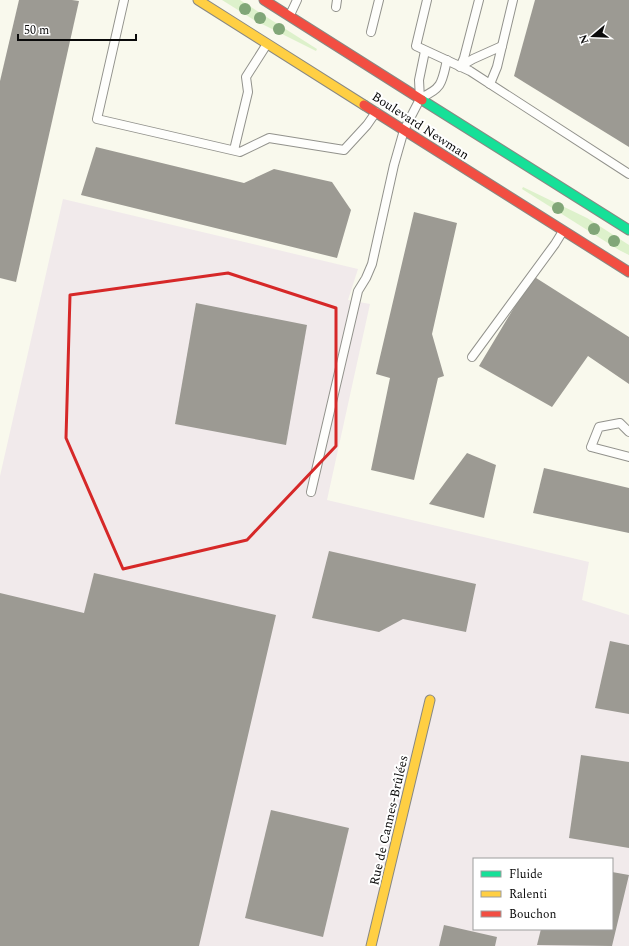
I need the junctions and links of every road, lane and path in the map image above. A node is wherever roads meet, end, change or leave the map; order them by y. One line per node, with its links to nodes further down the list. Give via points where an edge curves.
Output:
1 (124, 0): 20 (lane, via 97,120)
2 (198, 0): 11 (main road, Boulevard Newman)
3 (264, 0): 9 (main road, Boulevard Newman)
4 (297, 0): 9 (lane)
5 (379, 0): 10 (lane)
6 (427, 0): 13 (lane, via 416,46)
7 (479, 0): 15 (lane)
8 (513, 0): 12 (lane)
9 (289, 16): 17 (main road, Boulevard Newman)
10 (371, 32)
11 (268, 44): 18 (main road, Boulevard Newman); 20 (lane, via 246,77 248,92)
12 (502, 46): 15 (lane); 16 (lane)
13 (426, 51): 14 (lane); 17 (lane, via 419,80)
14 (447, 60): 15 (lane); 17 (lane, via 441,85 436,91)
15 (460, 67): 16 (lane)
16 (490, 84): 21 (lane)
17 (420, 99): 19 (lane); 22 (main road, Boulevard Newman)
18 (376, 112): 19 (main road, Boulevard Newman); 20 (lane, via 344,150 269,138 240,152)
19 (404, 130): 23 (main road, Boulevard Newman); 28 (lane, via 372,264 358,291)
20 (234, 150)
21 (629, 174)
22 (629, 230)
23 (563, 231): 24 (main road, Boulevard Newman); 25 (lane)
24 (629, 272)
25 (472, 357)
26 (629, 432): 27 (lane, via 620,423 599,427 591,447)
27 (629, 457)
28 (312, 492)
29 (430, 700): 30 (main road, Rue de Cannes-Brûlées)
30 (371, 946)

